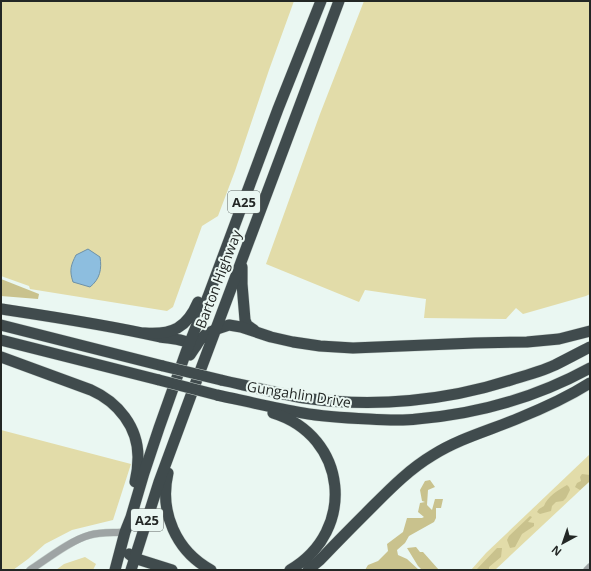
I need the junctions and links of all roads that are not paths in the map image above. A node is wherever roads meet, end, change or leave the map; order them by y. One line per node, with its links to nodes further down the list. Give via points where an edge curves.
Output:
1 (321, 1): 3 (highway, Barton Highway / A25)
2 (339, 1): 4 (highway, Barton Highway / A25)
3 (278, 109): 9 (highway, via 193,314 184,324 172,331); 12 (highway, Barton Highway / A25)
4 (243, 257): 7 (highway, Barton Highway / A25); 10 (highway, via 245,320 248,326)
5 (1, 309): 9 (highway)
6 (1, 325): 13 (highway, Gungahlin Drive, bridge, via 274,392 305,398 360,402 448,396 503,383 554,366)
7 (215, 330): 10 (highway, via 226,326 241,326); 12 (highway); 15 (highway, Barton Highway / A25)
8 (590, 331): 10 (highway, via 559,339 527,342 354,348 286,341)
9 (145, 333): 12 (highway)
10 (260, 333)
11 (1, 340): 18 (highway, Gungahlin Drive, bridge)
12 (193, 344): 15 (highway, via 200,350); 20 (highway, A25, via 175,382)
13 (590, 347)
14 (1, 357): 20 (highway, via 95,391 119,409 132,429 138,449)
15 (202, 364): 19 (highway, Barton Highway / A25)
16 (590, 368): 18 (highway, Gungahlin Drive, via 537,393 479,410 416,420 303,413)
17 (590, 383): 30 (highway, via 547,406 461,440 424,460 394,485)
18 (217, 395): 29 (highway, via 294,421 322,448 328,462 335,492 331,522 313,552)
19 (190, 398): 22 (highway, Barton Highway / A25); 28 (highway, via 186,422 167,475 166,509 172,528 182,545 195,560)
20 (132, 512): 21 (highway, A25)
21 (125, 534): 22 (highway, via 124,547); 24 (street, via 90,535); 25 (highway, A25)
22 (134, 558): 26 (highway, Barton Highway / A25); 27 (highway)
23 (590, 566): 31 (street)
24 (30, 570)
25 (115, 570)
26 (131, 570)
27 (172, 570)
28 (211, 570)
29 (290, 570)
30 (308, 570)
31 (587, 570)

